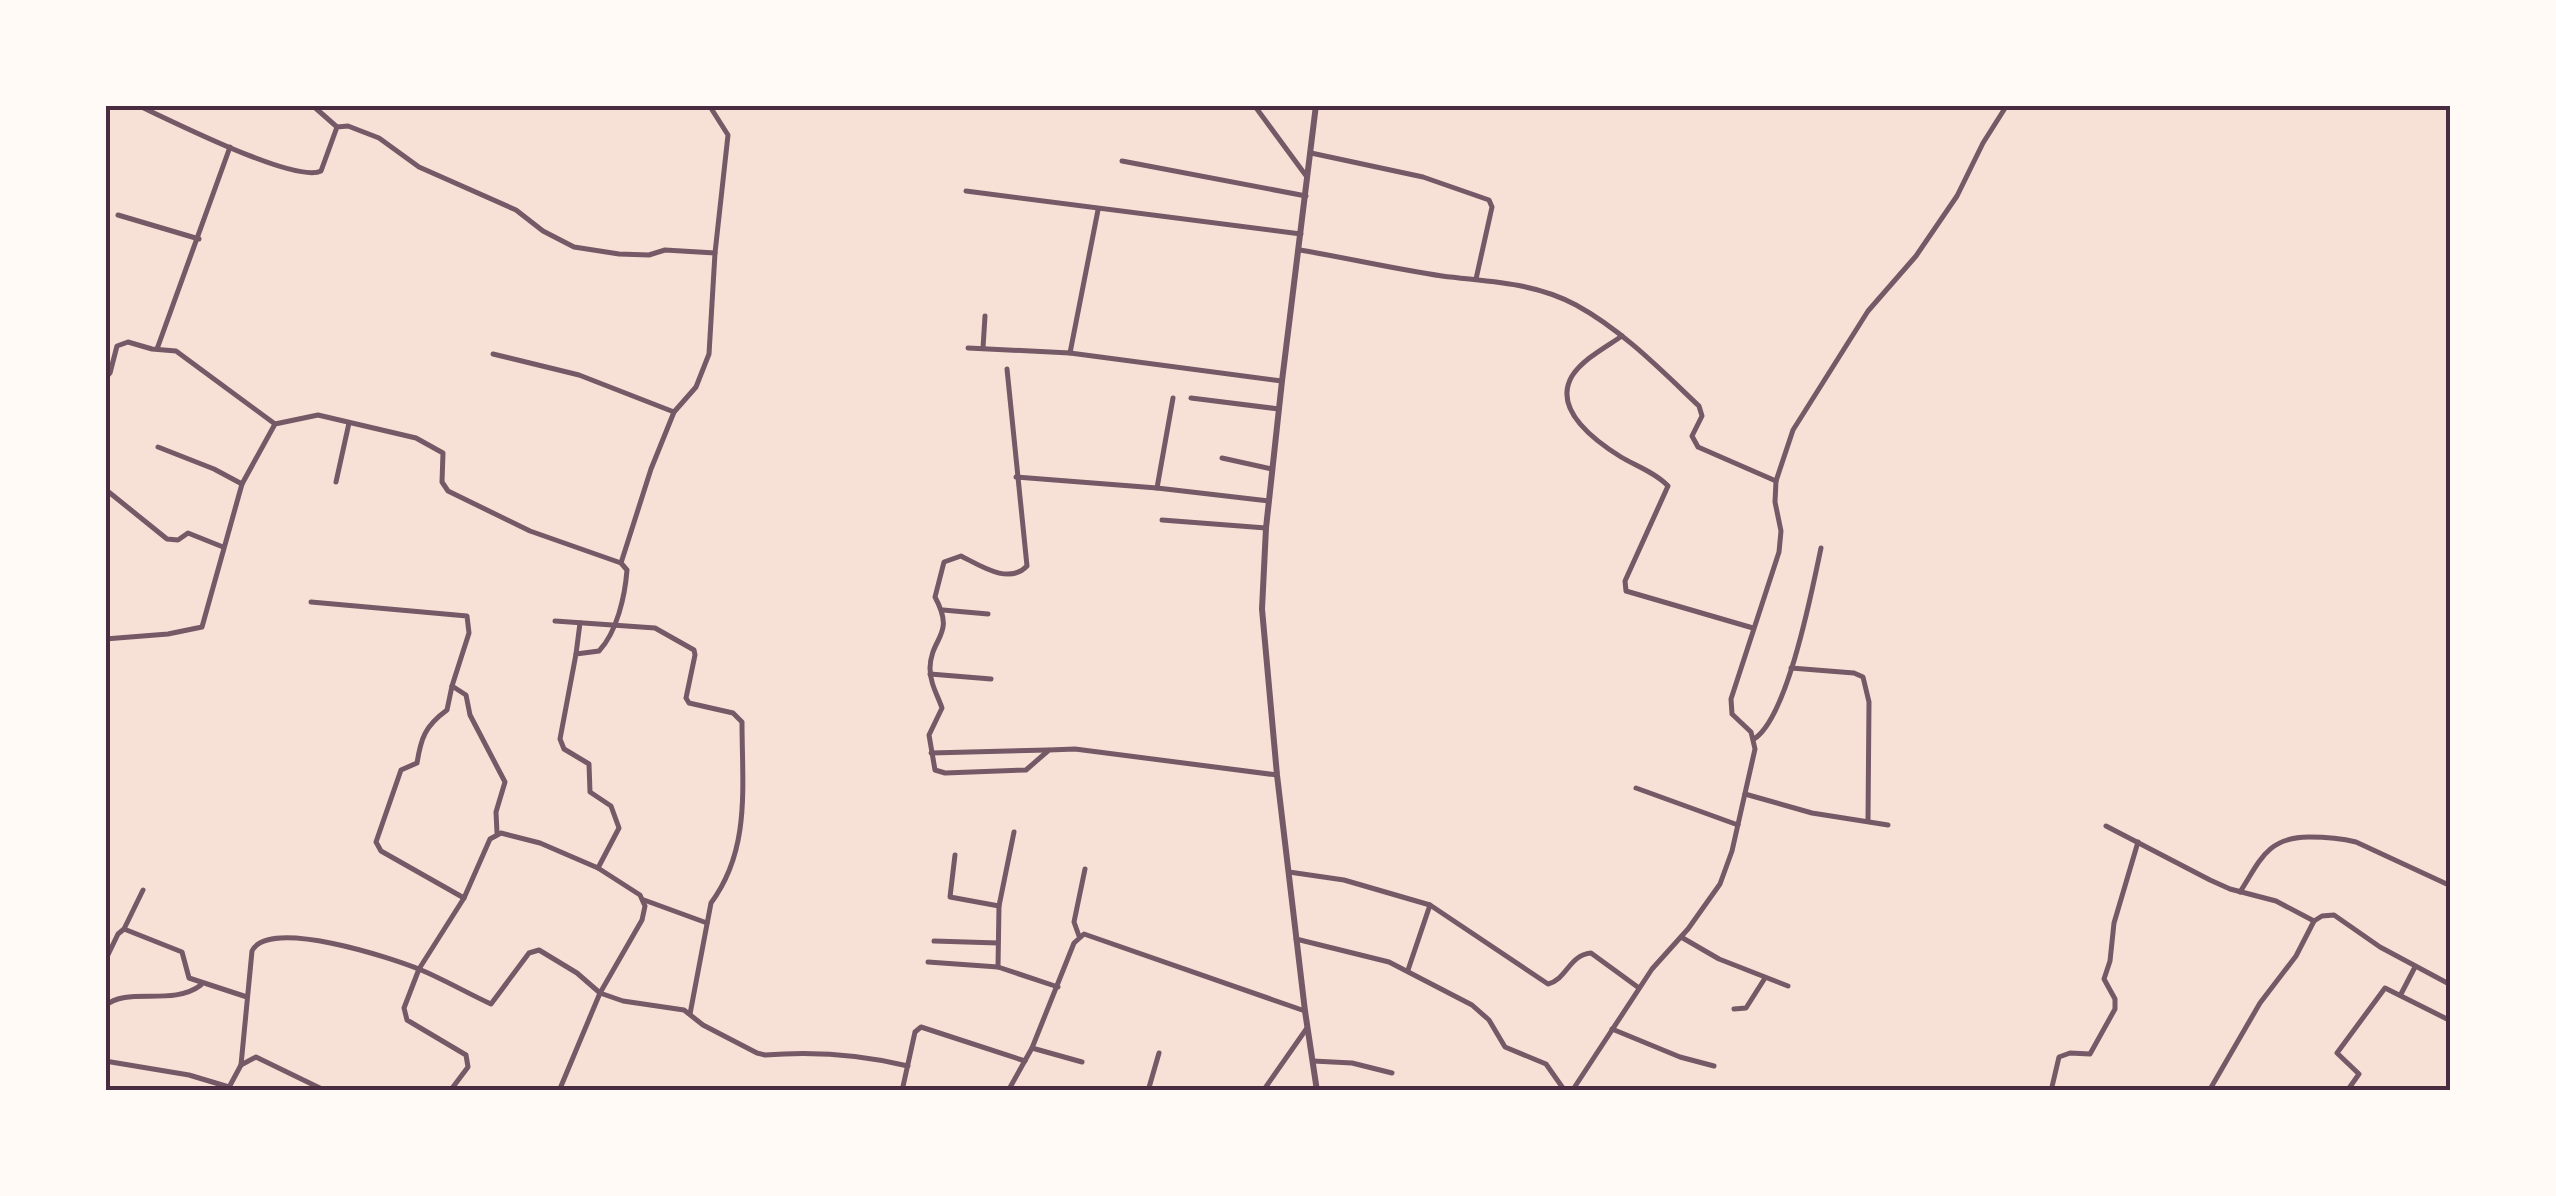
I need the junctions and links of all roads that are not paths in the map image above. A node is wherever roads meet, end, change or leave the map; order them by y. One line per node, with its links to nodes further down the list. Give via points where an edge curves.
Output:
1 (137, 105): 8 (street)
2 (312, 105): 7 (street)
3 (709, 105): 19 (street, via 728,135)
4 (1254, 105): 11 (street)
5 (1316, 105): 9 (street)
6 (2007, 105): 41 (street, via 1957,196 1868,311 1794,430)
7 (337, 127): 8 (street, via 316,174); 19 (street, via 379,138 418,167 516,210 574,246 619,254)
8 (230, 147): 17 (street)
9 (1311, 153): 11 (street); 20 (street, via 1423,177 1490,200)
10 (1122, 161): 13 (street)
11 (1307, 178): 13 (street)
12 (966, 191): 14 (street)
13 (1306, 196): 16 (street)
14 (1098, 210): 16 (street); 26 (street)
15 (118, 215): 17 (street)
16 (1302, 234): 18 (street)
17 (199, 239): 25 (street)
18 (1303, 250): 20 (street); 30 (street)
19 (715, 253): 34 (street, via 709,354 696,387)
20 (1476, 279): 22 (street, via 1544,290)
21 (984, 316): 24 (street)
22 (1622, 336): 41 (street, via 1700,406 1692,436 1698,447); 58 (street, via 1574,374 1568,395 1588,433 1668,486 1624,580 1626,591)
23 (968, 348): 24 (street)
24 (983, 348): 26 (street)
25 (157, 349): 29 (street, via 117,346); 36 (street, via 176,350)
26 (1070, 353): 30 (street)
27 (493, 354): 34 (street, via 578,375)
28 (1007, 369): 40 (street)
29 (105, 378)
30 (1282, 381): 33 (street)
31 (1174, 398): 44 (street)
32 (1191, 398): 33 (street)
33 (1279, 410): 39 (street)
34 (674, 412): 51 (street)
35 (349, 422): 36 (street, via 318,415); 42 (street); 51 (street, via 432,445 443,454 448,491 530,532)
36 (276, 424): 43 (street)
37 (158, 447): 43 (street)
38 (1222, 458): 39 (street)
39 (1272, 469): 46 (street)
40 (1016, 477): 44 (street); 53 (street, via 1025,570 992,572 950,557 935,598)
41 (1776, 481): 58 (street, via 1780,542)
42 (336, 482)
43 (242, 484): 49 (street)
44 (1158, 488): 46 (street)
45 (105, 489): 49 (street, via 167,538 188,532)
46 (1269, 501): 48 (street)
47 (1162, 520): 48 (street)
48 (1266, 528): 68 (street, via 1263,630)
49 (223, 547): 59 (street, via 202,627)
50 (1821, 548): 61 (street)
51 (621, 564): 57 (street, via 626,580)
52 (311, 602): 64 (street, via 466,616 469,632)
53 (944, 610): 54 (street); 62 (street)
54 (988, 614)
55 (555, 620): 56 (street)
56 (580, 623): 57 (street); 60 (street)
57 (614, 626): 60 (street, via 599,651); 90 (street, via 662,630 694,650 689,703 733,713 742,722 740,832)
58 (1755, 628): 65 (street, via 1731,707)
59 (105, 639)
60 (576, 654): 79 (street, via 560,739 590,764 590,792 611,806 619,828)
61 (1790, 668): 65 (street, via 1765,730); 71 (street, via 1863,676)
62 (930, 674): 63 (street); 67 (street, via 942,708 930,728)
63 (991, 679)
64 (452, 686): 76 (street, via 466,695 470,716 503,776); 85 (street, via 447,710 421,736 417,764 401,770 376,842)
65 (1754, 739): 70 (street)
66 (1049, 750): 67 (street); 67 (street, via 1026,770 946,773 935,770); 68 (street)
67 (931, 752)
68 (1277, 776): 81 (street)
69 (1636, 788): 73 (street)
70 (1745, 794): 71 (street); 73 (street)
71 (1868, 822): 72 (street)
72 (1888, 824)
73 (1738, 826): 93 (street, via 1720,884)
74 (2106, 826): 77 (street)
75 (1014, 832): 88 (street)
76 (497, 833): 79 (street); 85 (street)
77 (2138, 842): 84 (street); 139 (street, via 2104,979 2115,1000 2111,1020 2090,1054 2059,1058)
78 (955, 855): 88 (street, via 950,897)
79 (598, 868): 86 (street)
80 (1086, 869): 92 (street, via 1074,922)
81 (1289, 872): 87 (street); 94 (street)
82 (2451, 886): 84 (street, via 2356,842 2293,837 2269,849)
83 (143, 890): 91 (street)
84 (2240, 892): 89 (street, via 2276,900)
85 (464, 898): 101 (street)
86 (644, 900): 90 (street); 109 (street, via 642,920)
87 (1430, 905): 102 (street); 108 (street, via 1548,984 1575,958 1591,953)
88 (999, 906): 96 (street)
89 (2314, 920): 100 (street, via 2334,915); 140 (street)
90 (707, 923): 115 (street)
91 (124, 929): 97 (street); 104 (street, via 182,952 186,976)
92 (1079, 936): 107 (street); 114 (street)
93 (1681, 937): 103 (street); 108 (street)
94 (1296, 939): 102 (street); 114 (street)
95 (934, 941): 96 (street)
96 (998, 943): 99 (street)
97 (105, 961)
98 (928, 962): 99 (street)
99 (998, 967): 107 (street)
100 (2415, 967): 105 (street); 110 (street)
101 (418, 969): 109 (street, via 491,1004 529,952 538,950); 111 (street, via 284,936 255,944); 131 (street, via 404,1014 466,1055 468,1067)
102 (1408, 970): 138 (street, via 1484,1014 1505,1048 1546,1064)
103 (1766, 977): 106 (street); 113 (street, via 1746,1008)
104 (203, 984): 111 (street); 112 (street, via 182,996 110,1000)
105 (2451, 985)
106 (1788, 986)
107 (1058, 987): 119 (street)
108 (1639, 988): 118 (street)
109 (600, 992): 115 (street); 132 (street)
110 (2402, 994): 116 (street); 141 (street, via 2386,988 2339,1048 2338,1056 2359,1074)
111 (247, 997): 125 (street)
112 (105, 1006)
113 (1734, 1010)
114 (1304, 1012): 117 (street)
115 (690, 1014): 126 (street, via 757,1052 826,1052)
116 (2451, 1021)
117 (1307, 1028): 123 (street); 136 (street)
118 (1612, 1029): 127 (street); 138 (street)
119 (1032, 1048): 122 (street); 124 (street)
120 (1159, 1053): 135 (street)
121 (105, 1061): 129 (street)
122 (1024, 1061): 126 (street, via 920,1027); 134 (street)
123 (1314, 1061): 128 (street); 137 (street)
124 (1082, 1062)
125 (241, 1065): 129 (street); 130 (street, via 256,1057)
126 (908, 1066): 133 (street)
127 (1714, 1066)
128 (1392, 1073)
129 (228, 1089)
130 (326, 1091)
131 (450, 1091)
132 (559, 1091)
133 (902, 1091)
134 (1008, 1091)
135 (1148, 1091)
136 (1263, 1091)
137 (1317, 1091)
138 (1568, 1091)
139 (2051, 1091)
140 (2208, 1091)
141 (2346, 1091)

